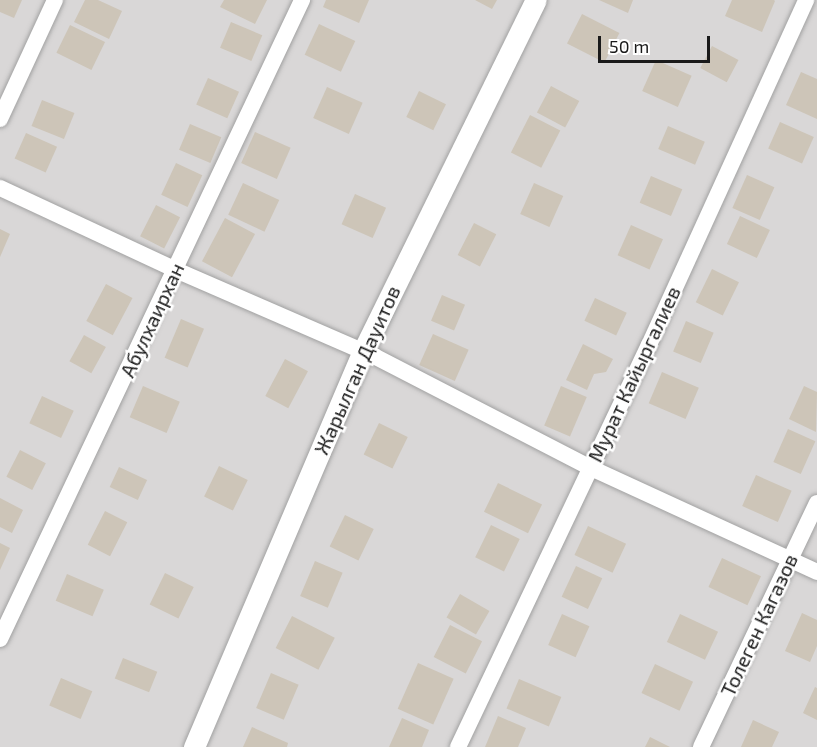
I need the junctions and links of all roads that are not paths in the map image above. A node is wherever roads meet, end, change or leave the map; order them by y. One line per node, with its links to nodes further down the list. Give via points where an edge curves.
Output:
1 (55, 0): 5 (street)
2 (302, 0): 7 (street, Абулхаирхан)
3 (536, 0): 8 (street, Жарылган Дауитов)
4 (806, 0): 9 (street, Мурат Кайыргалиев)
5 (0, 118)
6 (0, 188): 7 (street)
7 (176, 270): 8 (street); 13 (street, Абулхаирхан)
8 (363, 351): 9 (street); 14 (street, Жарылган Дауитов)
9 (591, 468): 11 (street); 15 (street, Мурат Кайыргалиев)
10 (817, 503): 11 (street, Толеген Кагазов)
11 (790, 559): 12 (street); 16 (street, Толеген Кагазов)
12 (817, 572)
13 (0, 639)
14 (194, 747)
15 (458, 747)
16 (701, 747)

